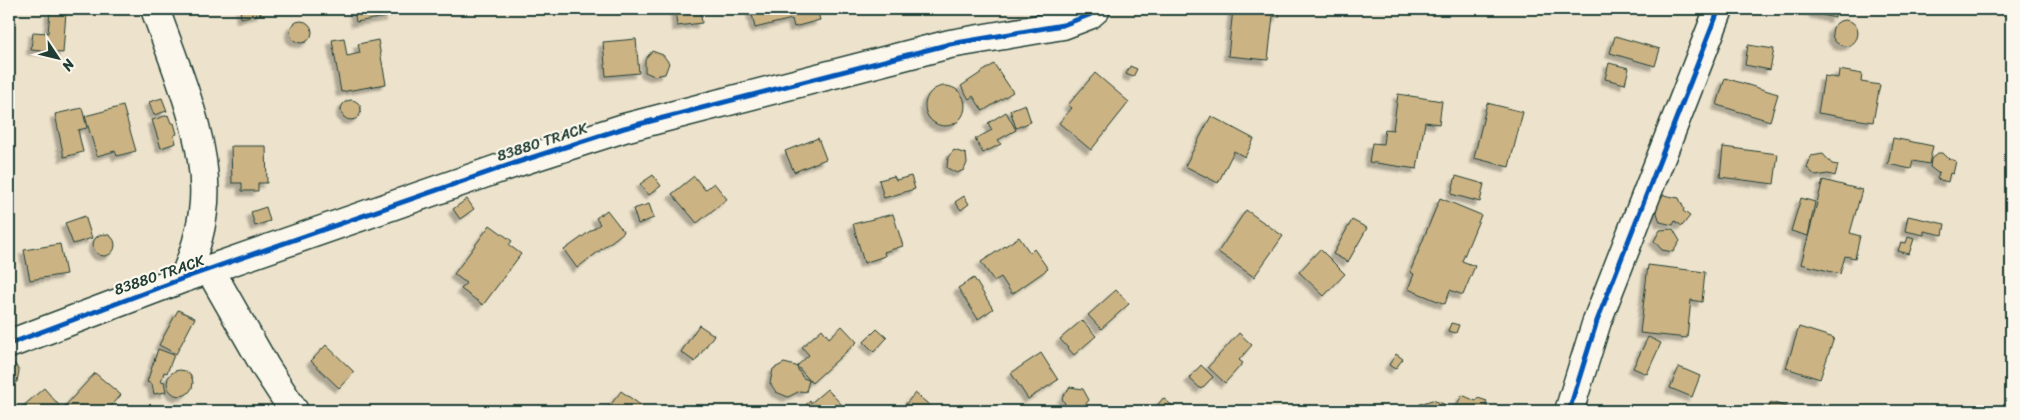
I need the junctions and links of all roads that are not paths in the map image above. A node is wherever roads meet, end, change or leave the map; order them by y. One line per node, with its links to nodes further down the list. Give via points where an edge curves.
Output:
1 (155, 9): 5 (street, via 193,121 203,166 204,211 196,249)
2 (1096, 9): 4 (street, 83880 TRACK, via 1063,25 950,44 624,128)
3 (1719, 9): 8 (street, via 1597,320)
4 (210, 270): 5 (street, 83880 TRACK); 7 (street)
5 (184, 278): 6 (street, 83880 TRACK)
6 (9, 344)
7 (294, 411)
8 (1569, 411)

